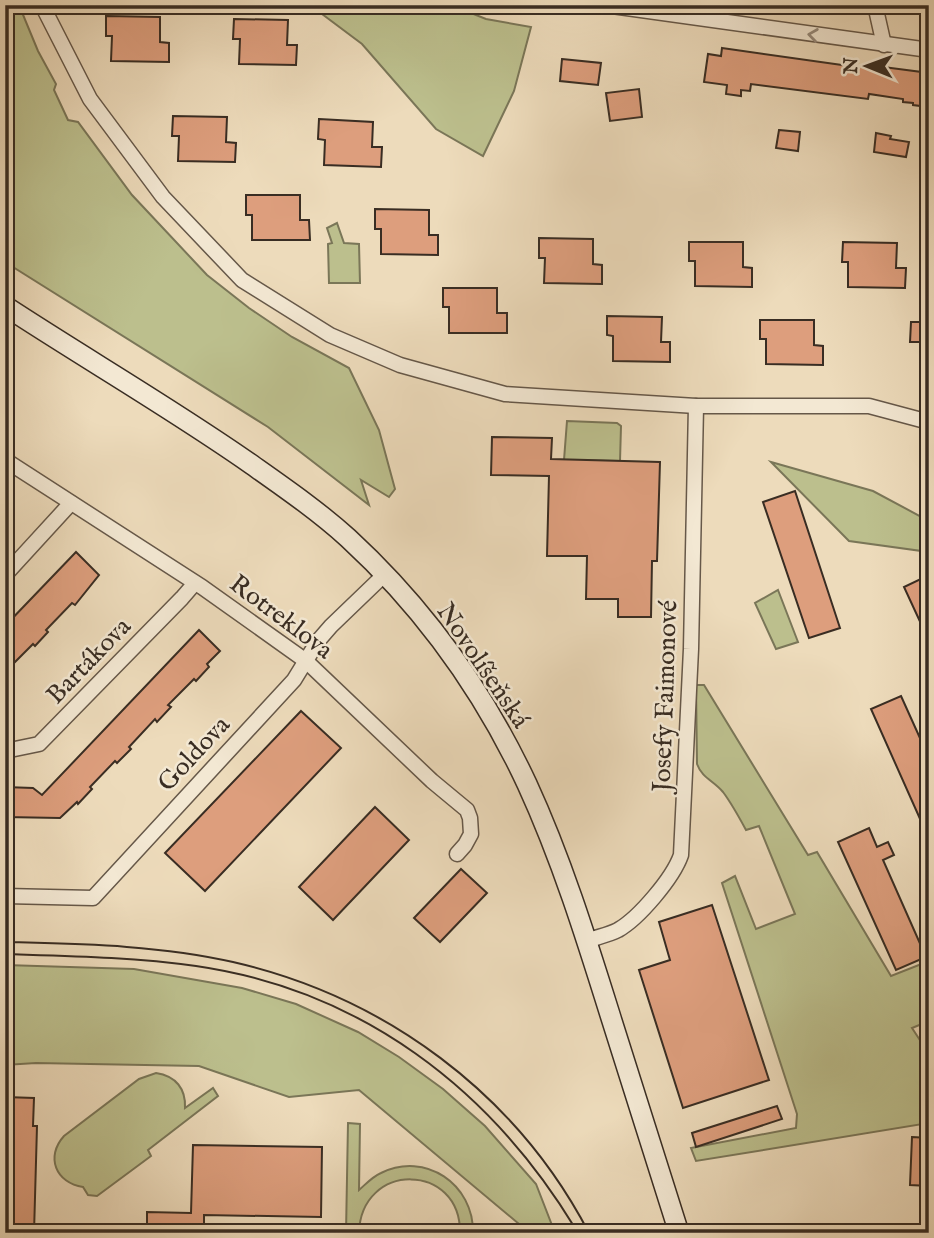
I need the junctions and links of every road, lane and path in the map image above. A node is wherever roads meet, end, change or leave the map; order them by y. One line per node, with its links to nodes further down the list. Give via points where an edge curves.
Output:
1 (42, 5): 7 (street, via 90,99 163,197 242,280 330,335 400,365 505,394)
2 (605, 5): 4 (street, one-way to 2)
3 (875, 5): 4 (street)
4 (884, 45): 5 (street)
5 (929, 50)
6 (5, 306): 12 (street, Novolíšeňská, via 292,492)
7 (696, 406): 8 (street, via 870,406); 18 (street, Josefy Faimonové, via 681,855 671,876 626,924)
8 (929, 422)
9 (5, 460): 10 (street, Rotreklova)
10 (71, 503): 11 (street); 13 (street, Rotreklova)
11 (5, 575)
12 (384, 575): 14 (street, Goldova, via 331,625); 18 (street, Novolíšeňská, via 449,652 496,725 540,814)
13 (195, 583): 14 (street, Rotreklova); 15 (street, Bartákova, via 39,744)
14 (306, 661): 16 (street, Rotreklova, via 467,810 471,834); 17 (street, Goldova, via 294,680 93,898)
15 (5, 751)
16 (457, 854)
17 (5, 896)
18 (587, 941): 19 (street, Novolíšeňská)
19 (679, 1233)

